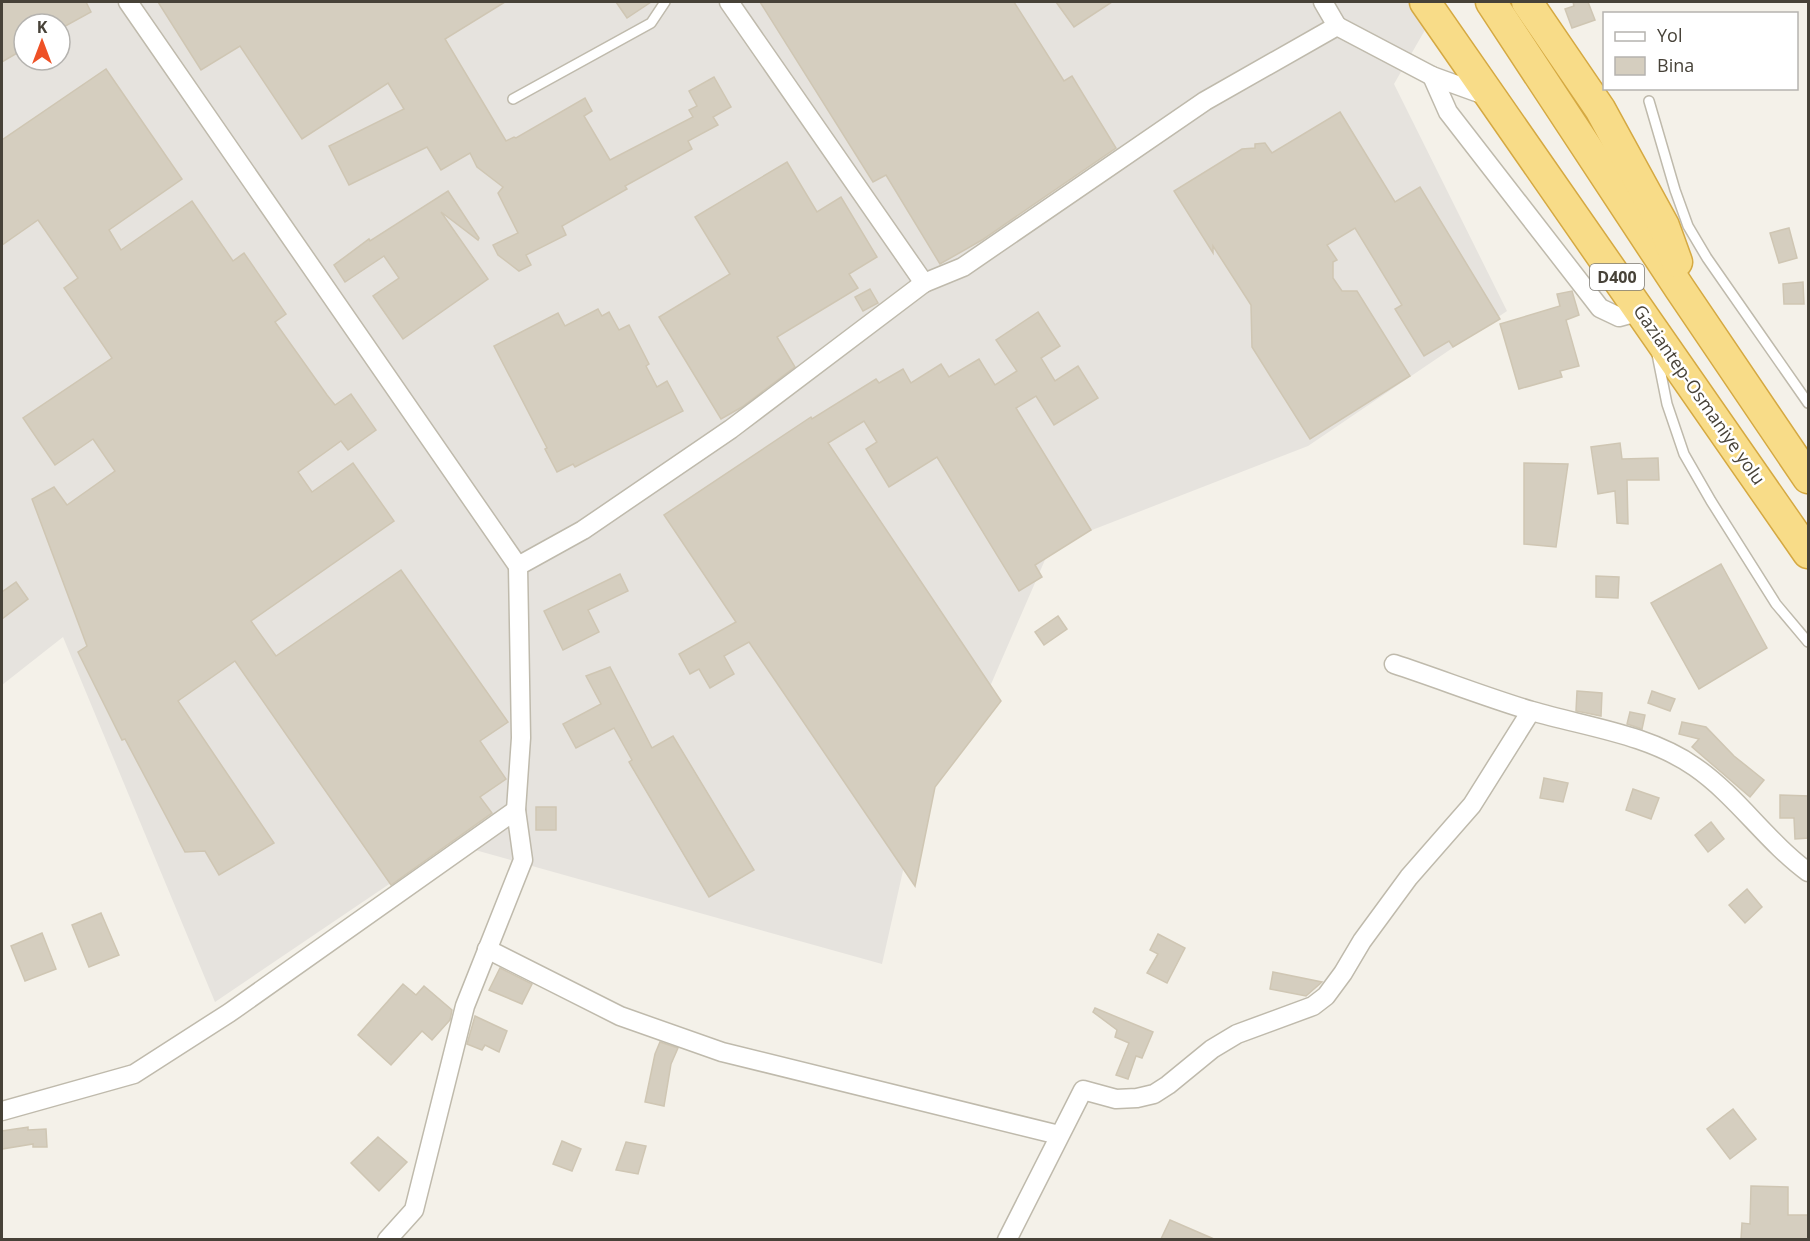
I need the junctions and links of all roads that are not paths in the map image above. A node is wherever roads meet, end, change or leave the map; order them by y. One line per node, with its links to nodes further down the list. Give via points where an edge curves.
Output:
1 (128, 2): 19 (street)
2 (665, 2): 11 (lane, via 651,23)
3 (729, 2): 13 (street)
4 (1323, 2): 8 (street)
5 (1425, 2): 10 (highway, Gaziantep-Osmaniye yolu / D400)
6 (1491, 2): 14 (highway, D400)
7 (1527, 2): 14 (highway, via 1600,109 1664,226 1675,255)
8 (1337, 26): 9 (street); 13 (street, via 1205,101 963,267)
9 (1432, 76): 10 (street); 15 (street, via 1448,112 1599,308 1619,317)
10 (1491, 98): 15 (highway, Gaziantep-Osmaniye yolu / D400)
11 (513, 99)
12 (1649, 101): 16 (lane, via 1688,226)
13 (924, 284): 19 (street, via 731,429 583,530)
14 (1680, 289): 17 (highway, D400)
15 (1646, 319): 18 (highway, Gaziantep-Osmaniye yolu / D400); 20 (lane, via 1684,454 1776,604)
16 (1809, 402)
17 (1809, 478)
18 (1809, 553)
19 (518, 566): 23 (street, via 521,738)
20 (1809, 642)
21 (1394, 664): 22 (street)
22 (1531, 711): 24 (street, via 1665,749 1695,766); 27 (street, via 1472,805 1409,877 1326,996 1313,1006 1237,1034 1154,1094 1116,1099 1083,1090)
23 (516, 810): 25 (street, via 523,860); 26 (street, via 229,1012 134,1074)
24 (1809, 872)
25 (488, 949): 27 (street, via 620,1016 722,1052); 28 (street, via 465,1006 414,1210)
26 (2, 1111)
27 (1059, 1135): 29 (street)
28 (387, 1239)
29 (1007, 1239)

